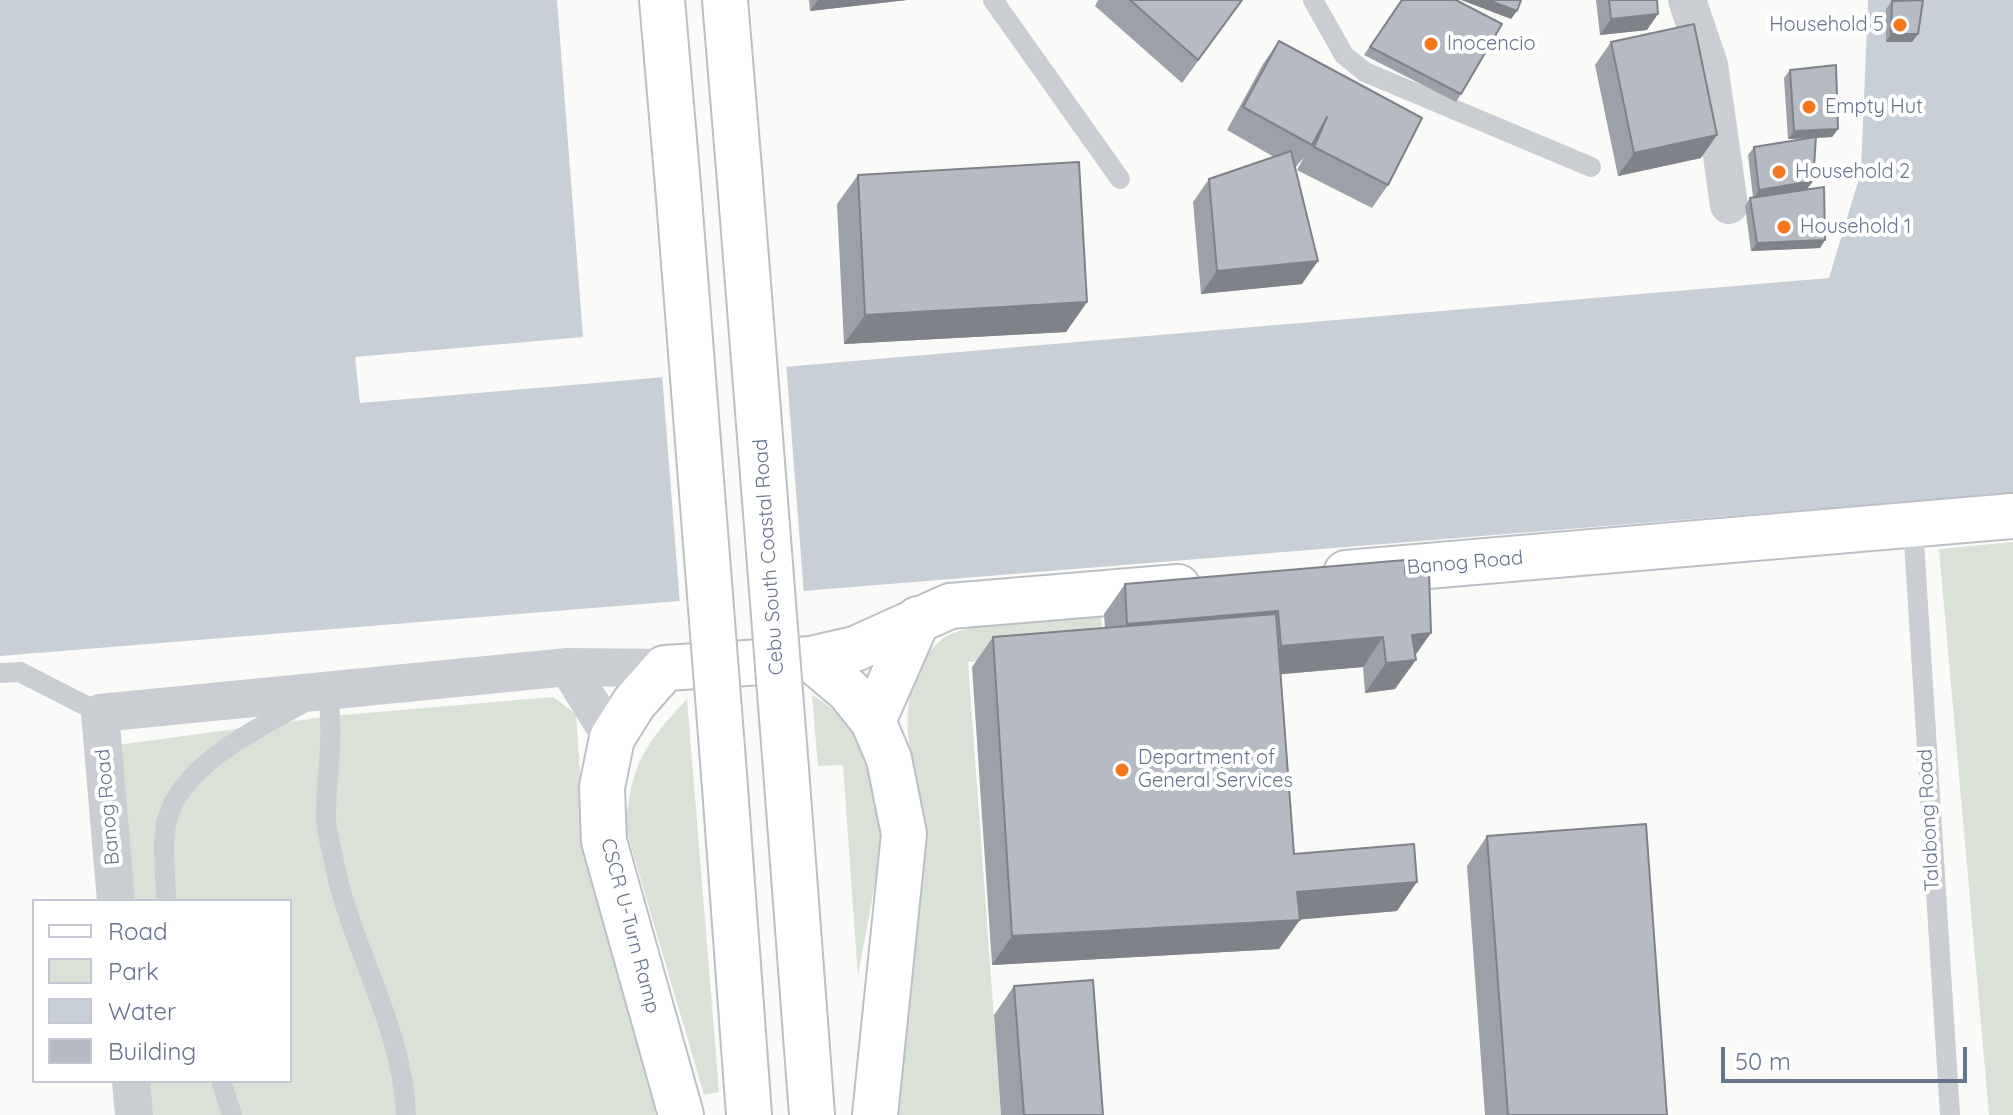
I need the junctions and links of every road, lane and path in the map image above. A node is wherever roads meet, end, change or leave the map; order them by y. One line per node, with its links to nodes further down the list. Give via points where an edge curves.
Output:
1 (662, 0): 30 (main road, bridge)
2 (725, 0): 31 (main road, Cebu South Coastal Road, bridge)
3 (993, 0): 7 (lane)
4 (1313, 0): 6 (lane, via 1344,55 1365,72)
5 (1687, 0): 8 (street, via 1709,65)
6 (1591, 167)
7 (1120, 179)
8 (1729, 205)
9 (2013, 516): 10 (main road, Banog Road)
10 (1913, 525): 11 (main road, Banog Road); 33 (lane, Talabong Road)
11 (1311, 576)
12 (1217, 584): 13 (main road, via 950,606)
13 (918, 619): 14 (main road, via 855,649); 20 (main road)
14 (811, 659): 16 (main road); 20 (main road, via 849,691)
15 (568, 667): 16 (street); 18 (street); 21 (street)
16 (665, 668): 21 (main road, CSCR U-Turn Ramp)
17 (10, 672): 19 (lane)
18 (327, 690): 19 (street); 23 (lane, via 213,758 180,794 167,821); 28 (lane, via 332,716 326,821 350,919 392,1040)
19 (100, 713): 22 (street, Banog Road)
20 (873, 721): 32 (main road, via 889,759 904,834)
21 (612, 738): 29 (main road, CSCR U-Turn Ramp, via 602,787 604,841)
22 (116, 899)
23 (166, 899)
24 (131, 1083): 26 (street)
25 (222, 1083): 27 (lane)
26 (134, 1115)
27 (232, 1115)
28 (406, 1115)
29 (681, 1115)
30 (749, 1115)
31 (812, 1115)
32 (875, 1115)
33 (1950, 1115)

